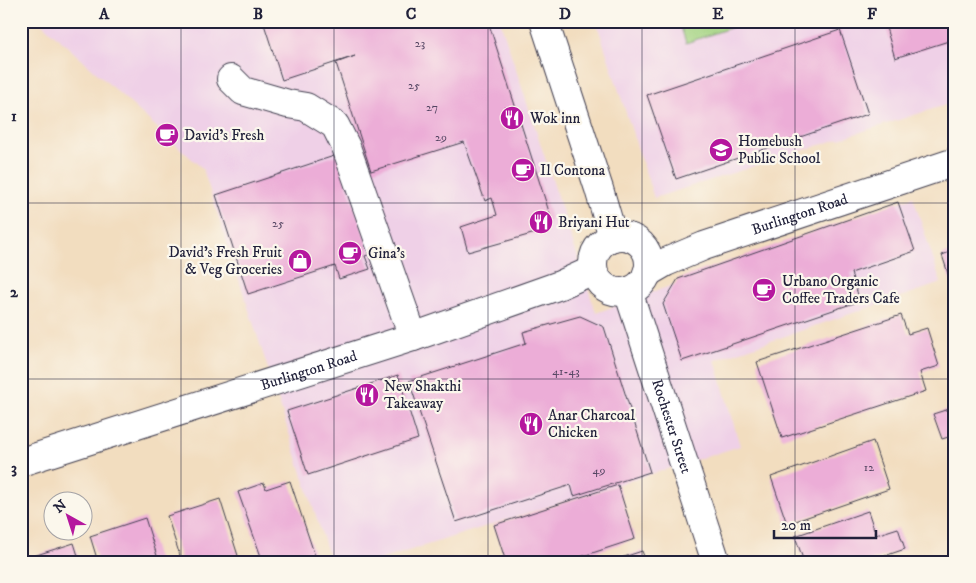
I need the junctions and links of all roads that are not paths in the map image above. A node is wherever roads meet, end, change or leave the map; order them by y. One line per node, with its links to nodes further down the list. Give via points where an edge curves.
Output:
1 (544, 21): 4 (street)
2 (231, 79): 7 (street, via 243,91 306,107 335,125 346,147)
3 (955, 162): 6 (street, Burlington Road, via 704,246 666,262)
4 (613, 237): 5 (street, via 599,246 594,254); 6 (street, via 630,237 644,248 649,264)
5 (593, 270): 6 (street, via 596,278 610,290 618,292); 7 (street, Burlington Road)
6 (638, 282): 9 (street, Rochester Street)
7 (413, 337): 8 (street, Burlington Road)
8 (21, 462)
9 (716, 562)

